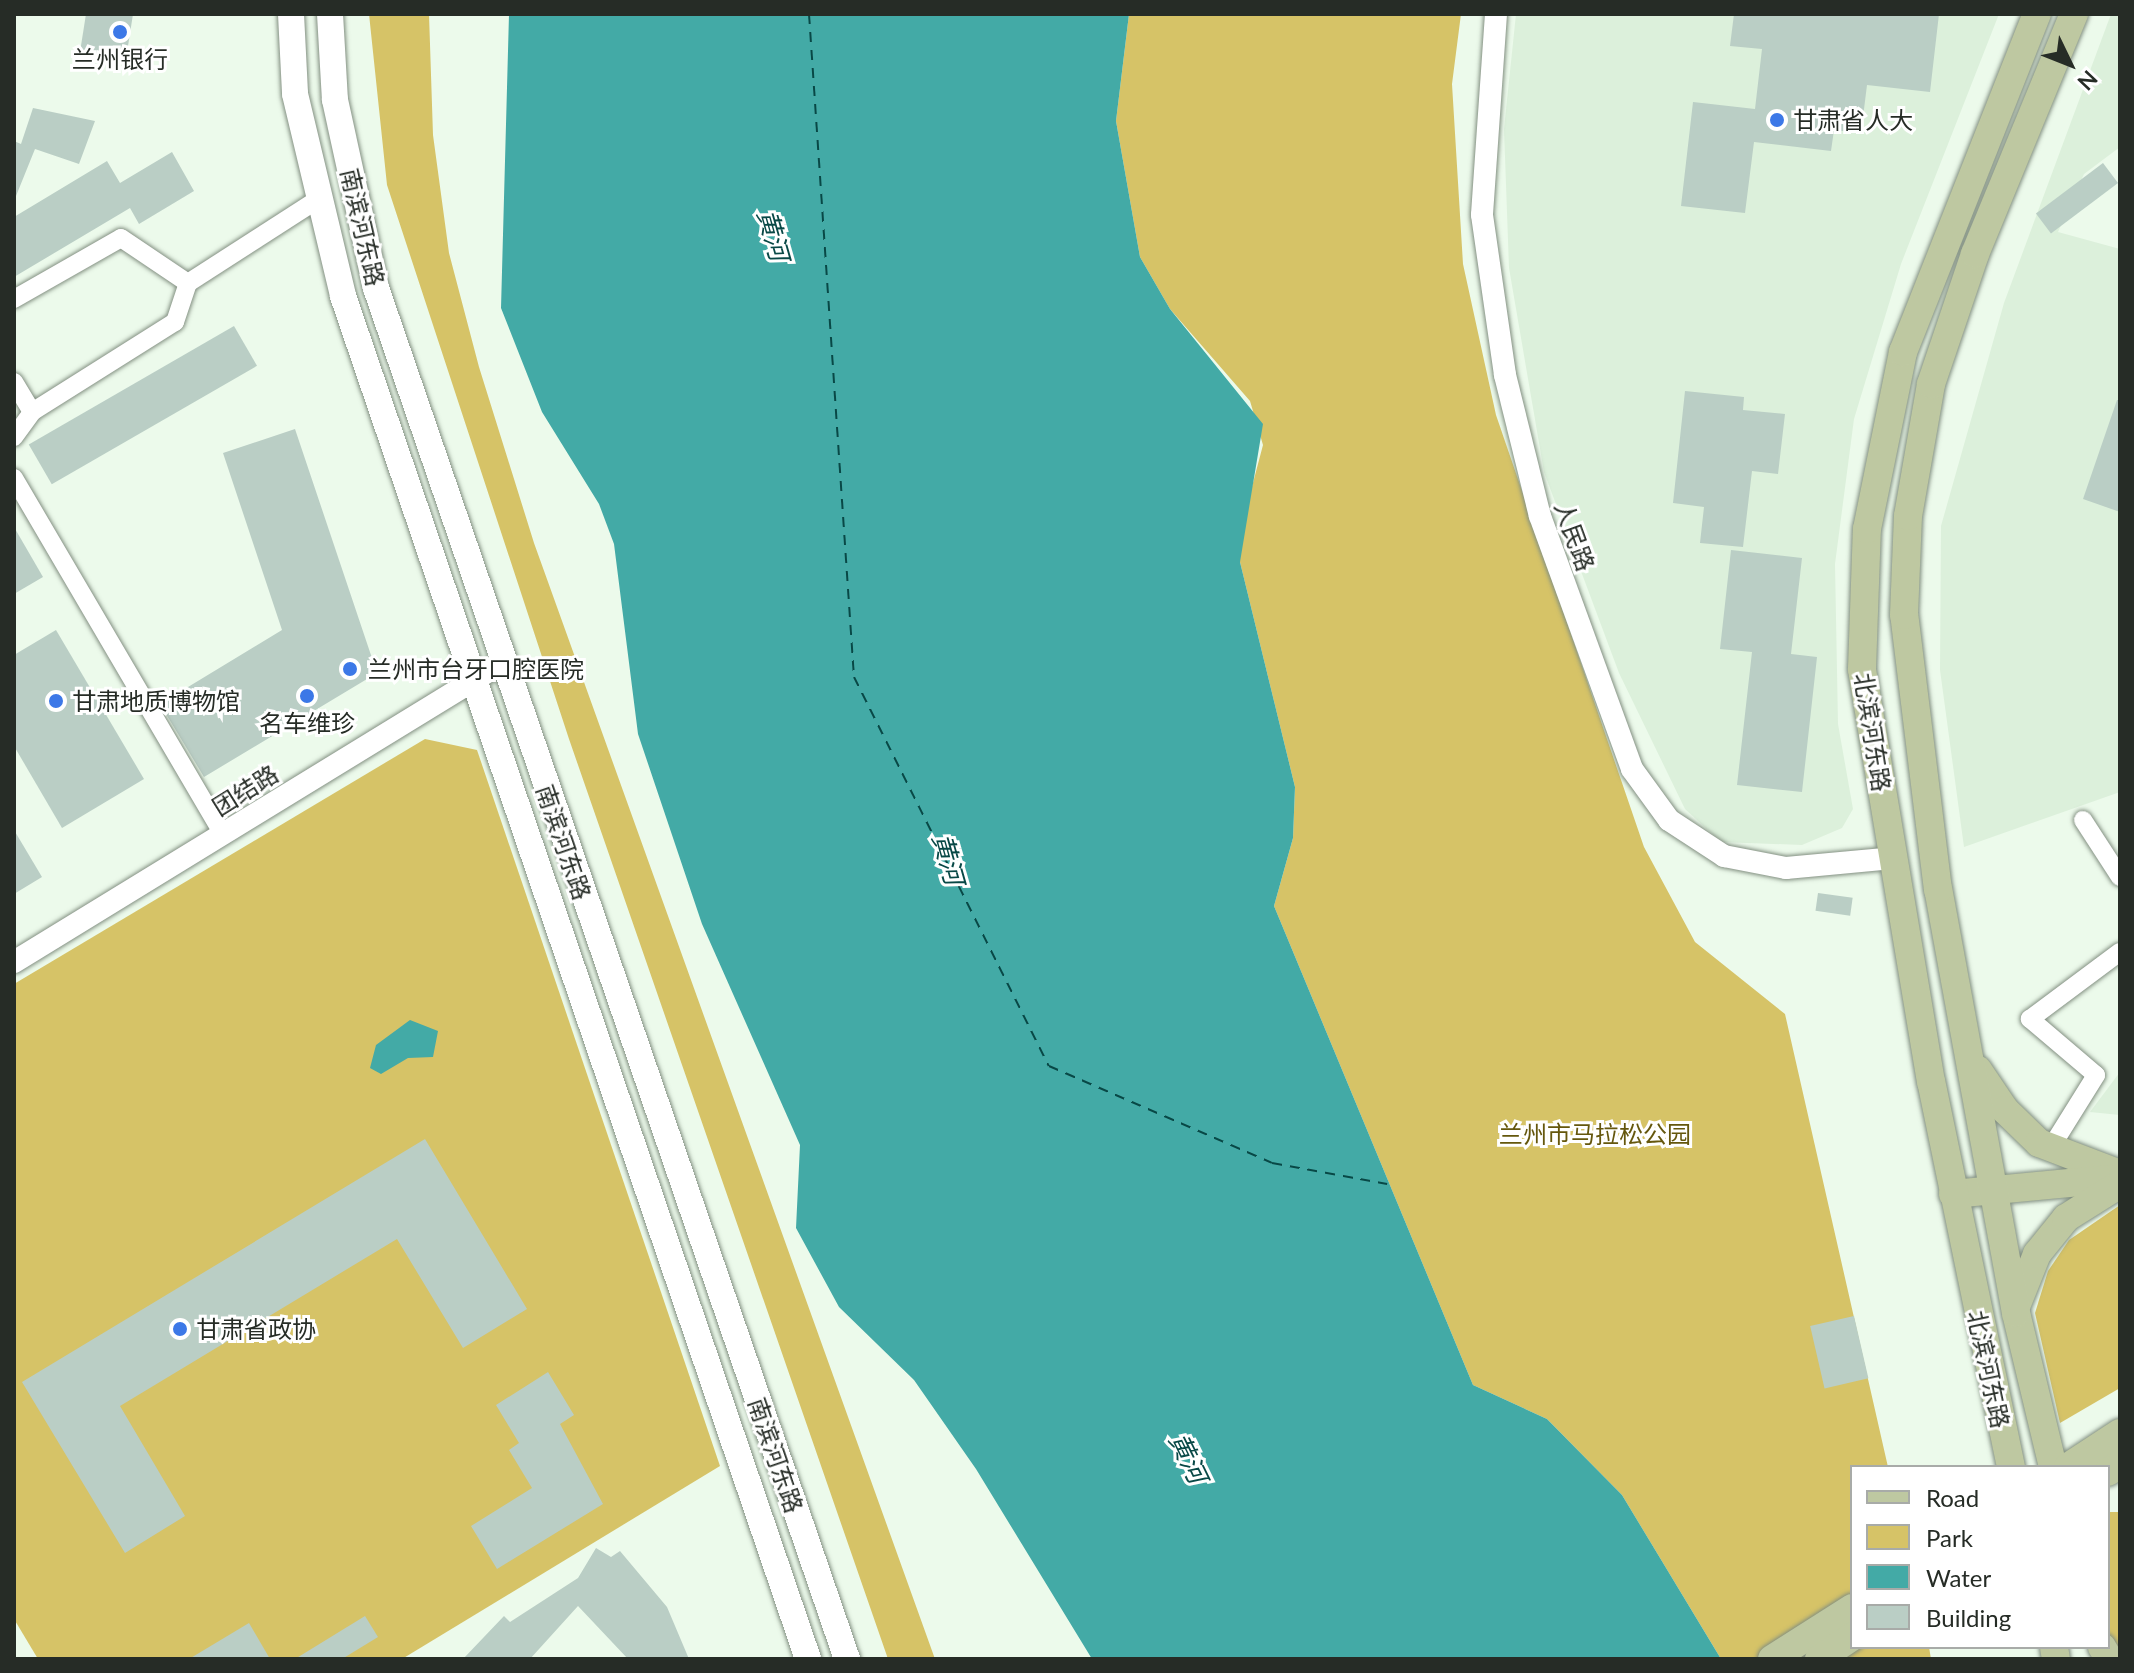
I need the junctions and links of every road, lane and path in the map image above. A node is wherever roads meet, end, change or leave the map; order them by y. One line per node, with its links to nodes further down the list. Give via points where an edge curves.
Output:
1 (291, 14): 6 (main road, 南滨河东路, via 295,94)
2 (330, 14): 13 (main road, 南滨河东路, via 335,100 376,288)
3 (1496, 14): 17 (street, 人民路, via 1482,215 1505,375 1540,516 1632,769 1669,820 1724,856 1786,868)
4 (2037, 14): 17 (main road, 北滨河东路, via 1903,352 1867,529 1862,669)
5 (2074, 14): 21 (main road, 北滨河东路, via 1942,346 1908,516 1904,615 1913,724)
6 (320, 198): 7 (street); 14 (main road, 南滨河东路, via 343,296)
7 (188, 283): 8 (street, via 121,238); 10 (street, via 175,322)
8 (14, 299)
9 (14, 382): 10 (street)
10 (32, 412): 11 (street)
11 (14, 437)
12 (14, 478): 16 (street)
13 (502, 663): 14 (street, 团结路); 34 (main road, 南滨河东路)
14 (471, 682): 16 (street, 团结路); 33 (main road, 南滨河东路)
15 (2083, 820): 18 (street)
16 (223, 834): 20 (street, 团结路)
17 (1893, 858): 25 (main road, 北滨河东路)
18 (2120, 877)
19 (2120, 952): 22 (street, via 2030,1019 2096,1075)
20 (14, 962)
21 (1970, 1055): 22 (main road, via 2005,1110); 24 (main road, 北滨河东路)
22 (2050, 1149): 23 (main road)
23 (2120, 1179): 24 (main road); 26 (main road, via 2066,1218 2037,1254)
24 (1994, 1186): 25 (main road); 26 (main road, 北滨河东路)
25 (1953, 1194): 28 (main road, 北滨河东路)
26 (2016, 1313): 29 (main road, 北滨河东路)
27 (2120, 1433): 30 (main road)
28 (2011, 1465)
29 (2053, 1465)
30 (2071, 1465)
31 (1850, 1609): 35 (main road)
32 (1850, 1638): 36 (main road)
33 (808, 1659)
34 (847, 1659)
35 (1772, 1659)
36 (1819, 1659)

